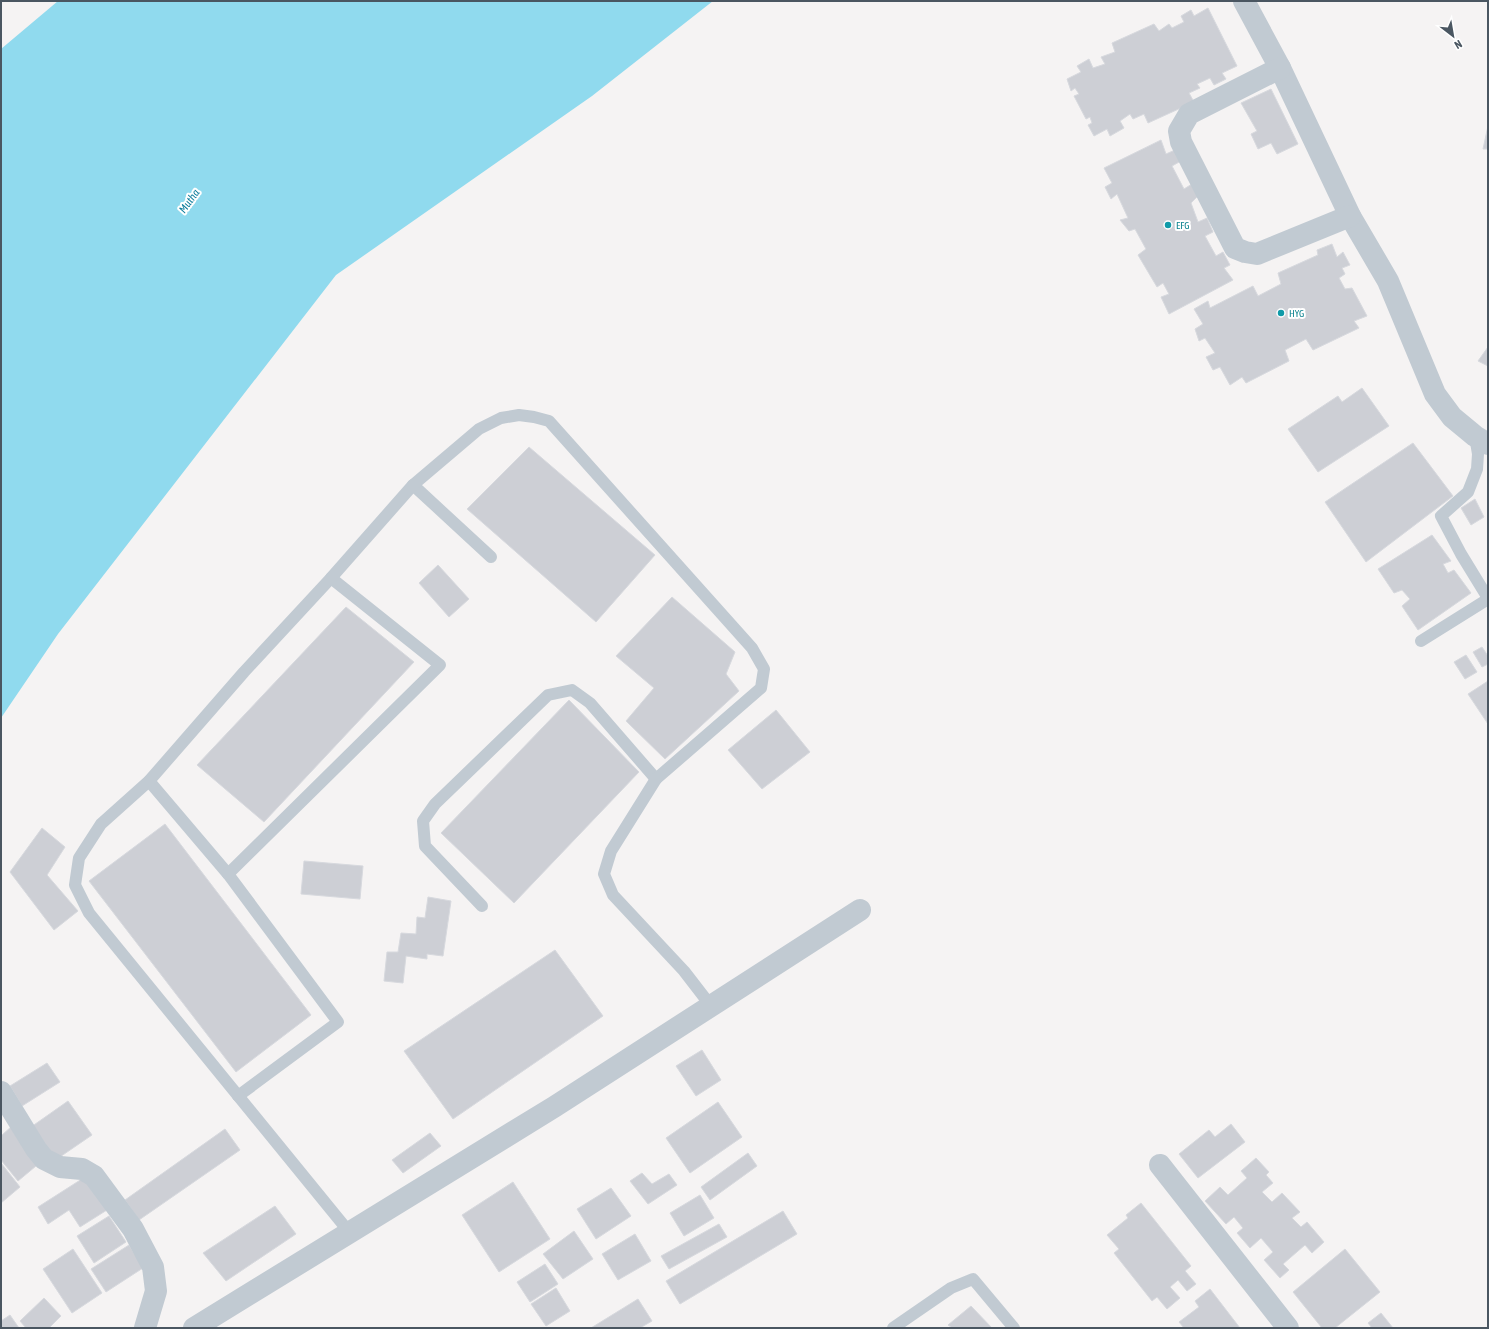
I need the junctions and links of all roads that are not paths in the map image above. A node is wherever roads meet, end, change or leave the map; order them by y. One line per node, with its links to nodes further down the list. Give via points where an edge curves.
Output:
1 (1244, 1): 2 (street)
2 (1280, 68): 3 (street); 3 (street, via 1189,114 1179,130 1180,142 1235,248 1244,252 1257,254)
3 (1350, 216): 4 (street, via 1388,281 1435,394 1452,417)
4 (1482, 440): 8 (lane, via 1477,469 1468,492 1441,516)
5 (413, 485): 6 (lane); 7 (lane); 10 (lane, via 479,428 501,418 519,415 549,421 752,648 764,670 761,688)
6 (490, 557)
7 (331, 578): 11 (lane, via 244,672); 12 (lane, via 440,665)
8 (1488, 599): 9 (lane)
9 (1421, 641)
10 (656, 779): 13 (lane, via 590,703 572,690 548,695 435,804 424,821 425,846); 15 (lane, via 611,851 604,874 613,895 684,971)
11 (149, 781): 12 (lane); 17 (lane, via 101,824 79,858 75,885 89,913)
12 (228, 874): 17 (lane, via 338,1022)
13 (482, 906)
14 (860, 910): 15 (street)
15 (711, 1006): 19 (street)
16 (1, 1092): 20 (street, via 44,1159 60,1167 82,1169 94,1176 133,1229 153,1267 156,1291)
17 (238, 1096): 19 (lane)
18 (1160, 1164): 24 (street)
19 (350, 1233): 21 (street)
20 (145, 1328)
21 (194, 1328)
22 (893, 1328): 23 (lane, via 951,1288 973,1279)
23 (1014, 1328)
24 (1288, 1328)

